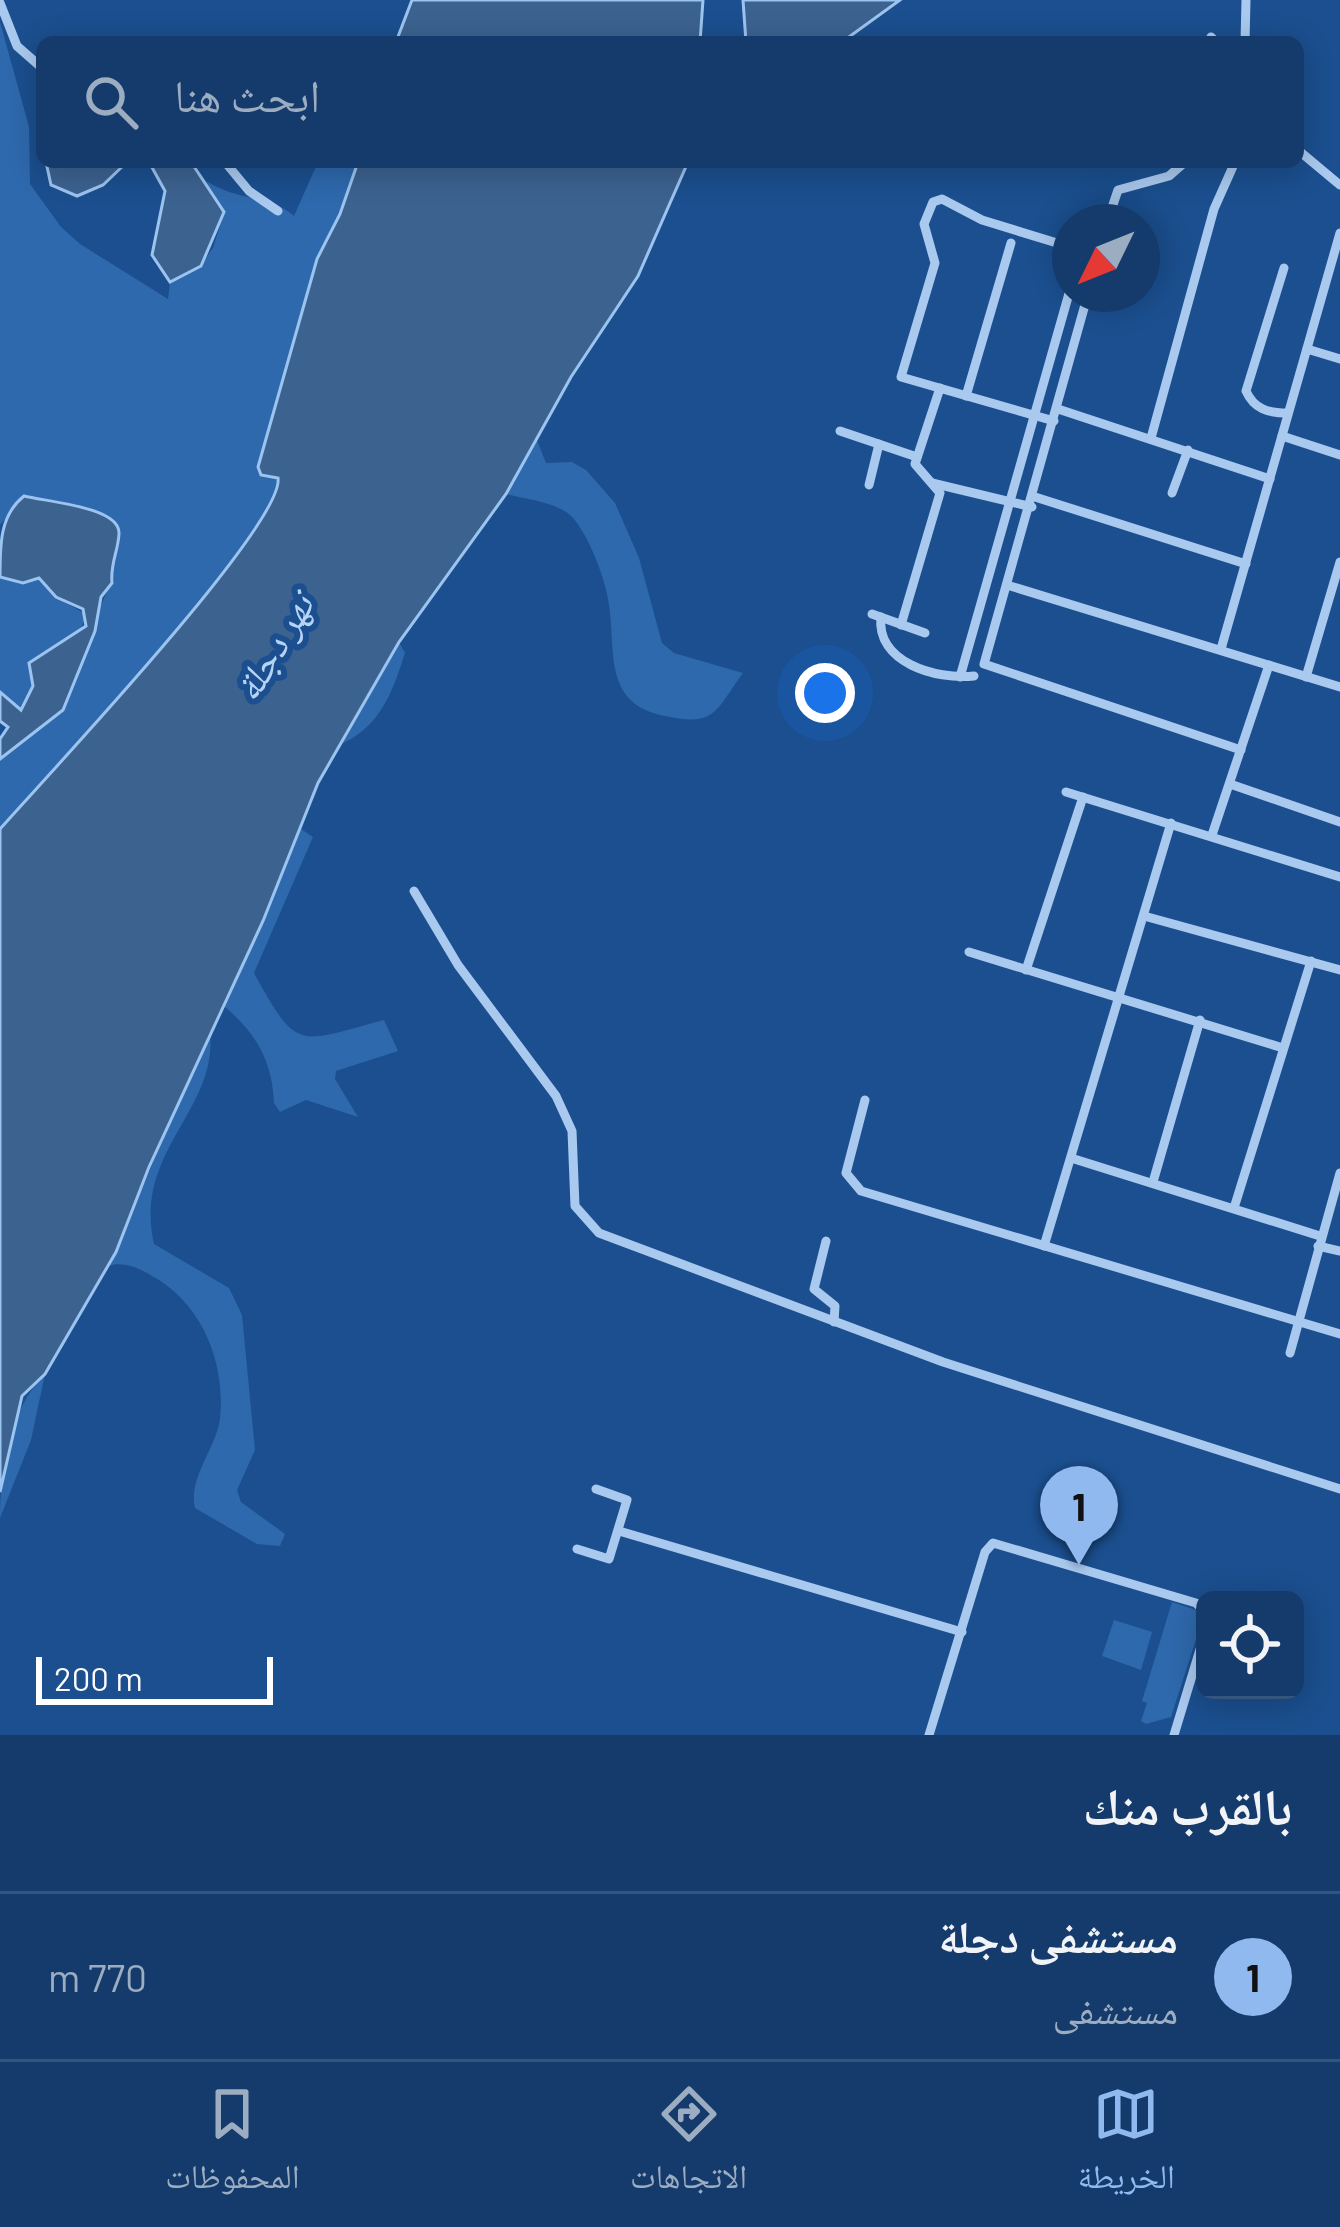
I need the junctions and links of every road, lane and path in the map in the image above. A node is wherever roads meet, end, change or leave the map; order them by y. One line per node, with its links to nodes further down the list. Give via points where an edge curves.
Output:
1 (1246, 0): 3 (street)
2 (0, 3): 4 (street, via 17,46)
3 (1245, 36)
4 (36, 63)
5 (1304, 155): 9 (street)
6 (230, 168): 11 (street)
7 (1178, 168): 10 (street, via 1118,190)
8 (1231, 168): 28 (street)
9 (1340, 185)
10 (1113, 204)
11 (278, 211)
12 (1340, 233): 18 (street)
13 (1052, 241): 20 (street, via 933,202 924,224 934,266 901,377)
14 (1011, 243): 21 (street)
15 (1284, 268): 23 (street, via 1246,391 1269,413)
16 (1064, 312): 24 (street)
17 (1083, 312): 22 (street)
18 (1307, 349): 19 (street); 23 (street)
19 (1340, 359)
20 (940, 388): 21 (street); 32 (street)
21 (966, 396): 24 (street)
22 (1058, 409): 25 (street); 28 (street)
23 (1287, 413): 27 (street)
24 (1034, 416): 25 (street); 37 (street)
25 (1054, 421): 38 (street)
26 (840, 431): 29 (street)
27 (1282, 436): 31 (street); 33 (street)
28 (1151, 438): 30 (street)
29 (879, 444): 32 (street); 35 (street)
30 (1188, 450): 33 (street); 36 (street)
31 (1340, 455)
32 (917, 457): 34 (street)
33 (1270, 478): 40 (street)
34 (932, 483): 37 (street); 42 (street, via 939,498)
35 (868, 485)
36 (1172, 493)
37 (1010, 501): 38 (street); 47 (street)
38 (1033, 502): 40 (street); 41 (street)
39 (1340, 562): 48 (street)
40 (1246, 564): 44 (street)
41 (1007, 585): 44 (street); 50 (street, via 988,668)
42 (901, 625): 43 (street); 47 (street, via 877,615 881,641 895,657)
43 (925, 633)
44 (1221, 650): 45 (street)
45 (1269, 665): 48 (street); 50 (street)
46 (974, 676): 47 (street)
47 (960, 677)
48 (1306, 677): 49 (street)
49 (1340, 687)
50 (1241, 750): 51 (street)
51 (1230, 784): 54 (street); 56 (street)
52 (1066, 792): 53 (street)
53 (1083, 797): 55 (street); 63 (street)
54 (1340, 822)
55 (1171, 823): 56 (street); 60 (street)
56 (1212, 835): 58 (street)
57 (1340, 860): 58 (street)
58 (1338, 876)
59 (413, 891): 77 (street, via 556,1096 572,1132 575,1206 587,1225)
60 (1144, 916): 62 (street); 65 (street)
61 (969, 952): 63 (street)
62 (1311, 961): 64 (street); 67 (street)
63 (1026, 970): 65 (street)
64 (1340, 970)
65 (1122, 1000): 66 (street); 69 (street)
66 (1199, 1021): 67 (street); 71 (street)
67 (1283, 1048): 72 (street)
68 (865, 1100): 75 (street, via 845,1173 855,1188)
69 (1071, 1158): 71 (street); 75 (street)
70 (1340, 1172): 74 (street)
71 (1153, 1182): 72 (street)
72 (1234, 1208): 74 (street)
73 (826, 1241): 77 (street, via 814,1289 836,1306)
74 (1319, 1241): 76 (street); 78 (street)
75 (1044, 1246): 78 (street)
76 (1340, 1251)
77 (834, 1322): 81 (street)
78 (1301, 1322): 79 (street); 80 (street)
79 (1340, 1334)
80 (1290, 1353)
81 (1340, 1489)
82 (596, 1490): 83 (street, via 627,1500)
83 (619, 1531): 84 (street, via 609,1558); 86 (street)
84 (577, 1549)
85 (1196, 1603): 86 (street, via 996,1543 986,1550)
86 (962, 1632): 88 (street)
87 (1196, 1663): 89 (street)
88 (929, 1735)
89 (1174, 1735)

